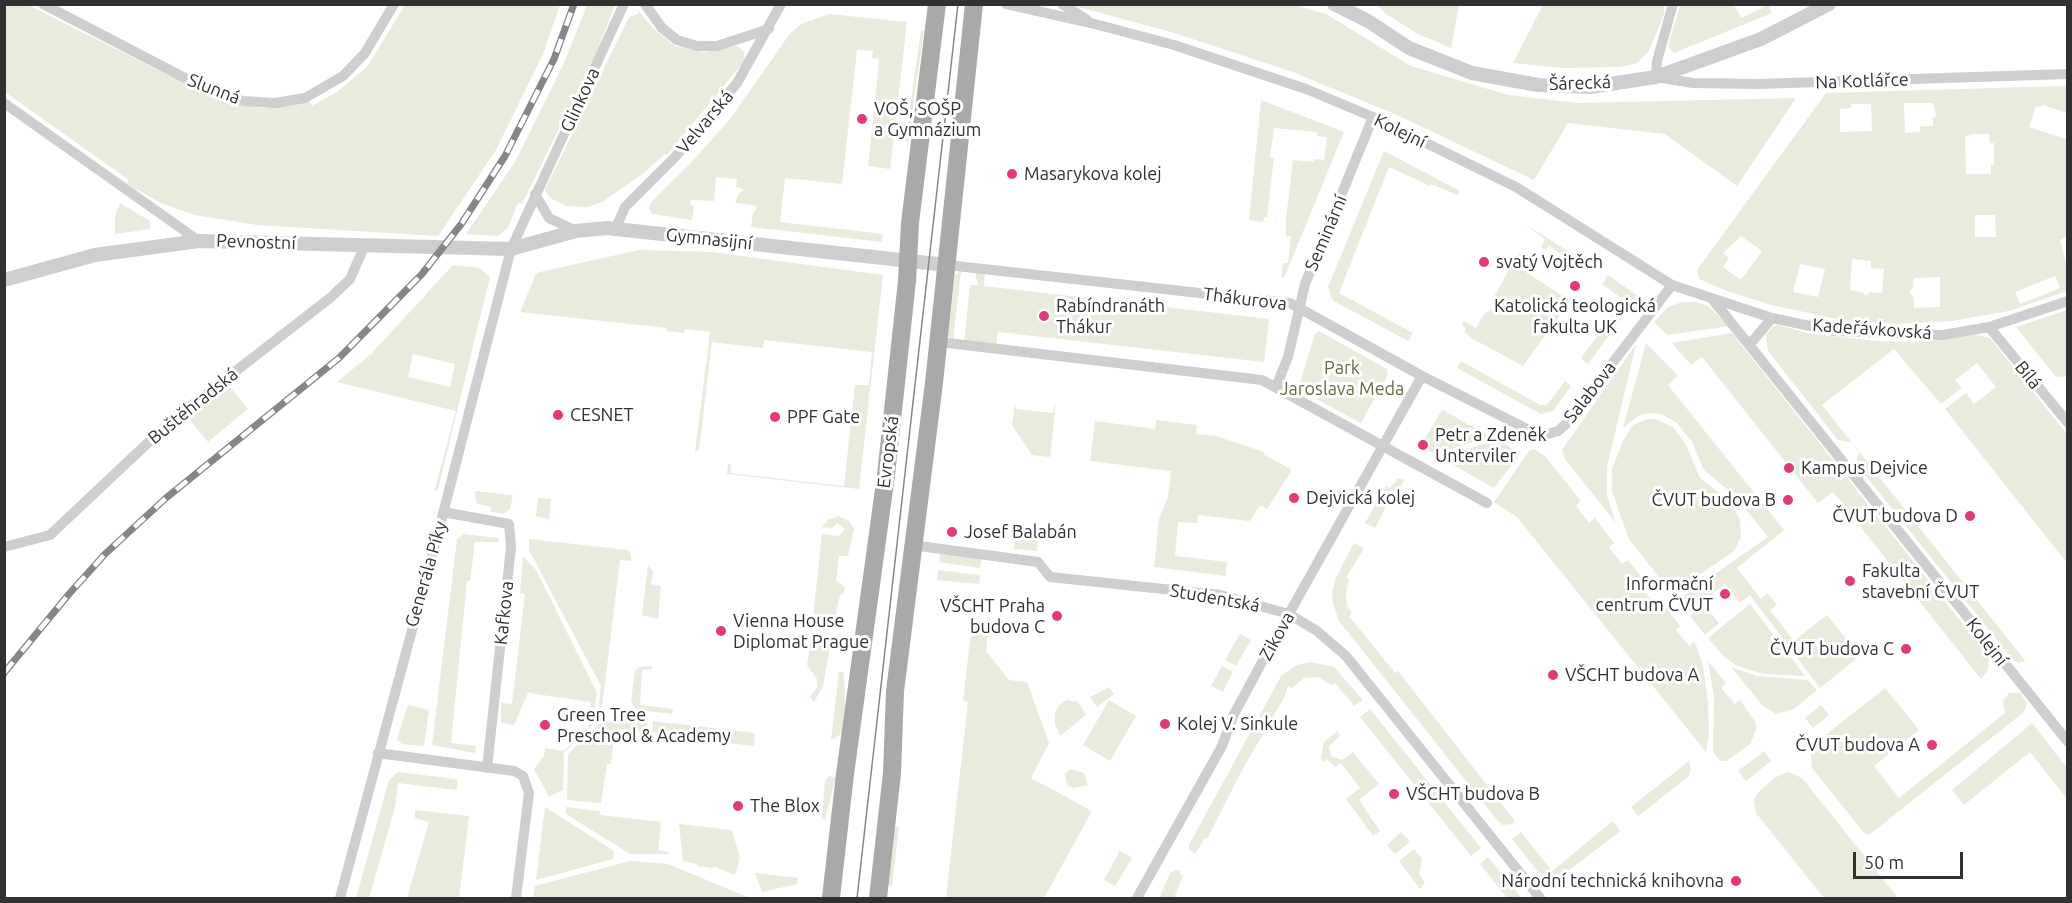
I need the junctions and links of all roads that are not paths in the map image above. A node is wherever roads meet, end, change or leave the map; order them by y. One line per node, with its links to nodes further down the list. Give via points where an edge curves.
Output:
1 (43, 4): 2 (street, Slunná, via 206,89 243,101 275,103 305,98 343,76 365,53)
2 (394, 4)
3 (624, 4): 19 (street, Glinkova)
4 (645, 4): 14 (street, via 662,28 677,40 698,46 717,46)
5 (781, 4): 14 (street, Velvarská)
6 (937, 4): 25 (main road, Evropská)
7 (974, 4): 26 (main road, Evropská)
8 (1006, 4): 13 (street, Kolejní)
9 (1062, 4): 13 (street)
10 (1334, 4): 16 (street, Šárecká, via 1409,48 1472,73 1538,85 1590,87)
11 (1673, 4): 16 (street)
12 (1829, 4): 16 (street, Šárecká, via 1761,39)
13 (1091, 23): 18 (street, Kolejní, via 1259,71)
14 (769, 29): 20 (street, Velvarská, via 737,83 625,207)
15 (2067, 74): 16 (street, Na Kotlářce, via 1757,84 1693,83)
16 (1656, 77)
17 (4, 103): 22 (street)
18 (1373, 117): 28 (street, Kolejní, via 1516,187); 31 (street, Seminární, via 1305,284)
19 (535, 194): 21 (street, via 549,218); 24 (street, Glinkova)
20 (616, 228): 21 (street, Gymnasijní); 25 (street, Gymnasijní)
21 (576, 231): 24 (street, Gymnasijní)
22 (199, 241): 23 (street, Pevnostní); 27 (street, Pevnostní, via 95,255)
23 (364, 245): 24 (street, Pevnostní); 44 (street, Buštěhradská, via 350,279 330,298 170,422 50,535)
24 (511, 249): 42 (street, Generála Píky)
25 (908, 260): 26 (street, Gymnasijní); 51 (main road, Evropská, via 886,475)
26 (947, 265): 31 (street, Thákurova); 34 (main road, Evropská)
27 (4, 280)
28 (1672, 285): 29 (street, Kolejní); 39 (street, Salabova, via 1566,424)
29 (1712, 299): 32 (street, Kadeřávkovská); 35 (street, Kolejní)
30 (2067, 301): 33 (street, Kadeřávkovská)
31 (1300, 306): 36 (street, Thákurova); 37 (street, Seminární)
32 (1773, 318): 33 (street, Kadeřávkovská, via 1834,331 1893,334 1943,334); 35 (street)
33 (1989, 327): 38 (street, Bílá)
34 (939, 342): 37 (street, via 1247,377); 43 (main road, Evropská)
35 (1751, 343): 46 (street, Kolejní)
36 (1422, 376): 39 (street, Thákurova, via 1534,435); 40 (street, Zikova)
37 (1276, 387): 40 (street)
38 (2067, 423)
39 (1547, 435)
40 (1383, 446): 41 (street); 45 (street, Zikova)
41 (1487, 503)
42 (443, 512): 47 (street, Generála Píky); 48 (street, Kafkova, via 509,524 511,547)
43 (912, 545): 45 (street, Studentská, via 1038,562 1050,577 1220,595); 52 (main road, Evropská)
44 (4, 547)
45 (1289, 614): 53 (street, Zikova); 54 (street, Studentská, via 1346,656)
46 (2067, 742)
47 (378, 753): 48 (street); 49 (street, Generála Píky)
48 (488, 768): 50 (street, via 518,773 529,788)
49 (340, 898)
50 (516, 898)
51 (831, 898)
52 (878, 898)
53 (1137, 898)
54 (1540, 898)

